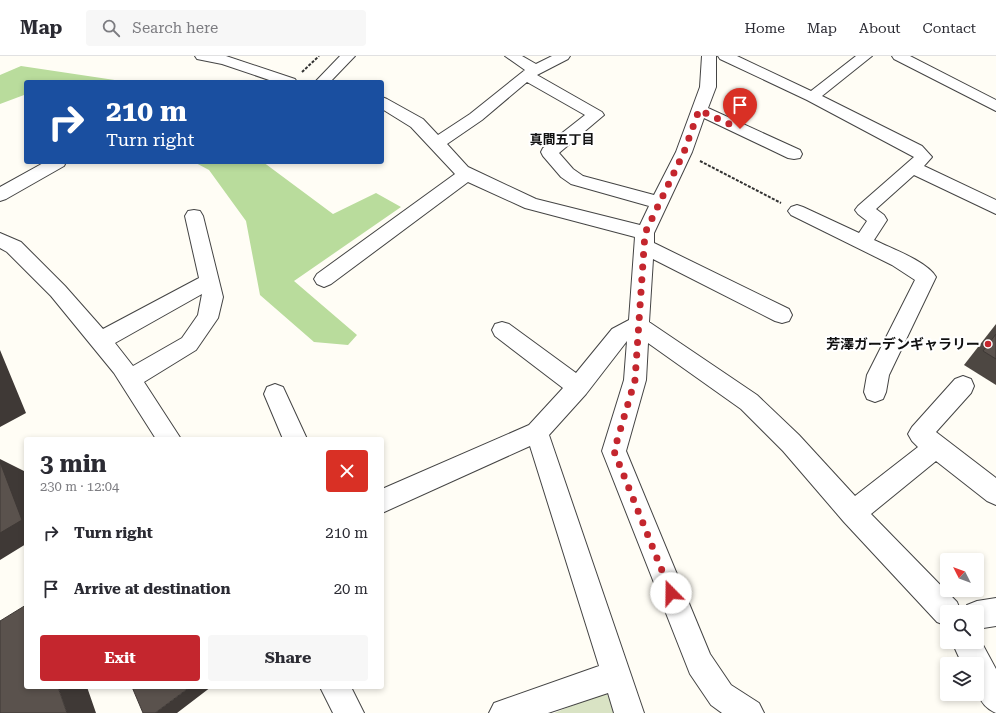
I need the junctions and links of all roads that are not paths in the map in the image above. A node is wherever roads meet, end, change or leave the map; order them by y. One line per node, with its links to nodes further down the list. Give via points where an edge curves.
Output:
1 (202, 56): 10 (street)
2 (256, 56): 11 (street)
3 (348, 56): 14 (street)
4 (512, 56): 12 (street)
5 (563, 56): 12 (street)
6 (709, 56): 18 (street, via 708,88)
7 (725, 56): 15 (street)
8 (865, 56): 15 (street)
9 (899, 56): 17 (street)
10 (227, 58): 11 (street)
11 (244, 66): 13 (street)
12 (530, 73): 19 (street, via 476,117); 25 (street, via 596,115 549,152 567,173 577,180)
13 (293, 79)
14 (324, 80)
15 (812, 97): 22 (street, via 916,150 924,157)
16 (384, 103): 19 (street, via 417,123)
17 (995, 104)
18 (699, 110): 20 (street); 25 (street, via 684,152)
19 (436, 144): 23 (street, via 462,172)
20 (794, 154)
21 (54, 164): 24 (street)
22 (912, 168): 26 (street, via 980,198); 31 (street, via 864,210 878,220)
23 (467, 174): 30 (street, via 531,204); 32 (street)
24 (0, 195)
25 (659, 203): 30 (street)
26 (996, 208)
27 (797, 211): 31 (street)
28 (194, 216): 33 (street)
29 (0, 240): 37 (street, via 20,252 58,291)
30 (644, 240): 34 (street); 35 (street)
31 (862, 242): 41 (street, via 899,260 926,278 878,375)
32 (324, 279)
33 (209, 282): 37 (street); 38 (street, via 213,297 208,318 189,344)
34 (782, 315)
35 (638, 324): 40 (street, via 619,335); 49 (street, via 749,402 791,443); 60 (street, via 635,380 614,451 700,664 721,695)
36 (502, 330): 40 (street)
37 (100, 341): 38 (street)
38 (130, 379): 44 (street)
39 (963, 386): 46 (street, via 920,434)
40 (578, 387): 43 (street)
41 (875, 392)
42 (275, 394): 45 (street)
43 (537, 432): 48 (street); 54 (street)
44 (168, 437)
45 (294, 437)
46 (936, 447): 47 (street); 49 (street)
47 (996, 494)
48 (384, 500)
49 (852, 513): 50 (street)
50 (940, 605)
51 (996, 612): 52 (street)
52 (984, 614)
53 (970, 649): 56 (street)
54 (617, 674): 58 (street); 59 (street)
55 (336, 689): 57 (street)
56 (996, 698)
57 (350, 713)
58 (504, 713)
59 (629, 713)
60 (749, 713)

